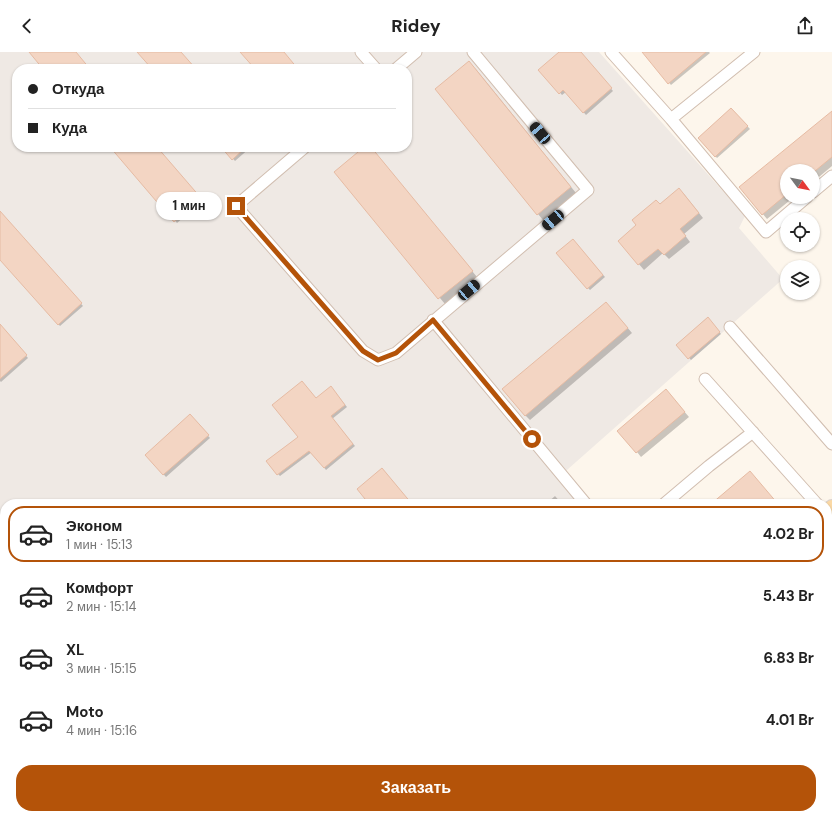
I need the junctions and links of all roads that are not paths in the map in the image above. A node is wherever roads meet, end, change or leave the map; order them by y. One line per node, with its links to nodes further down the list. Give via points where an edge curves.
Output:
1 (361, 52): 6 (street)
2 (416, 52): 7 (street)
3 (473, 52): 13 (street, via 588,190)
4 (611, 52): 8 (street)
5 (754, 52): 8 (street)
6 (372, 64)
7 (402, 64)
8 (671, 119): 12 (street, via 766,232)
9 (299, 152): 13 (street, via 236,206 363,351 378,360 396,353)
10 (832, 176): 11 (street)
11 (820, 186)
12 (799, 204)
13 (433, 320): 18 (street)
14 (730, 327): 17 (street)
15 (705, 379): 16 (street)
16 (753, 432): 19 (street); 20 (street)
17 (832, 444)
18 (582, 499)
19 (670, 499)
20 (813, 499)

